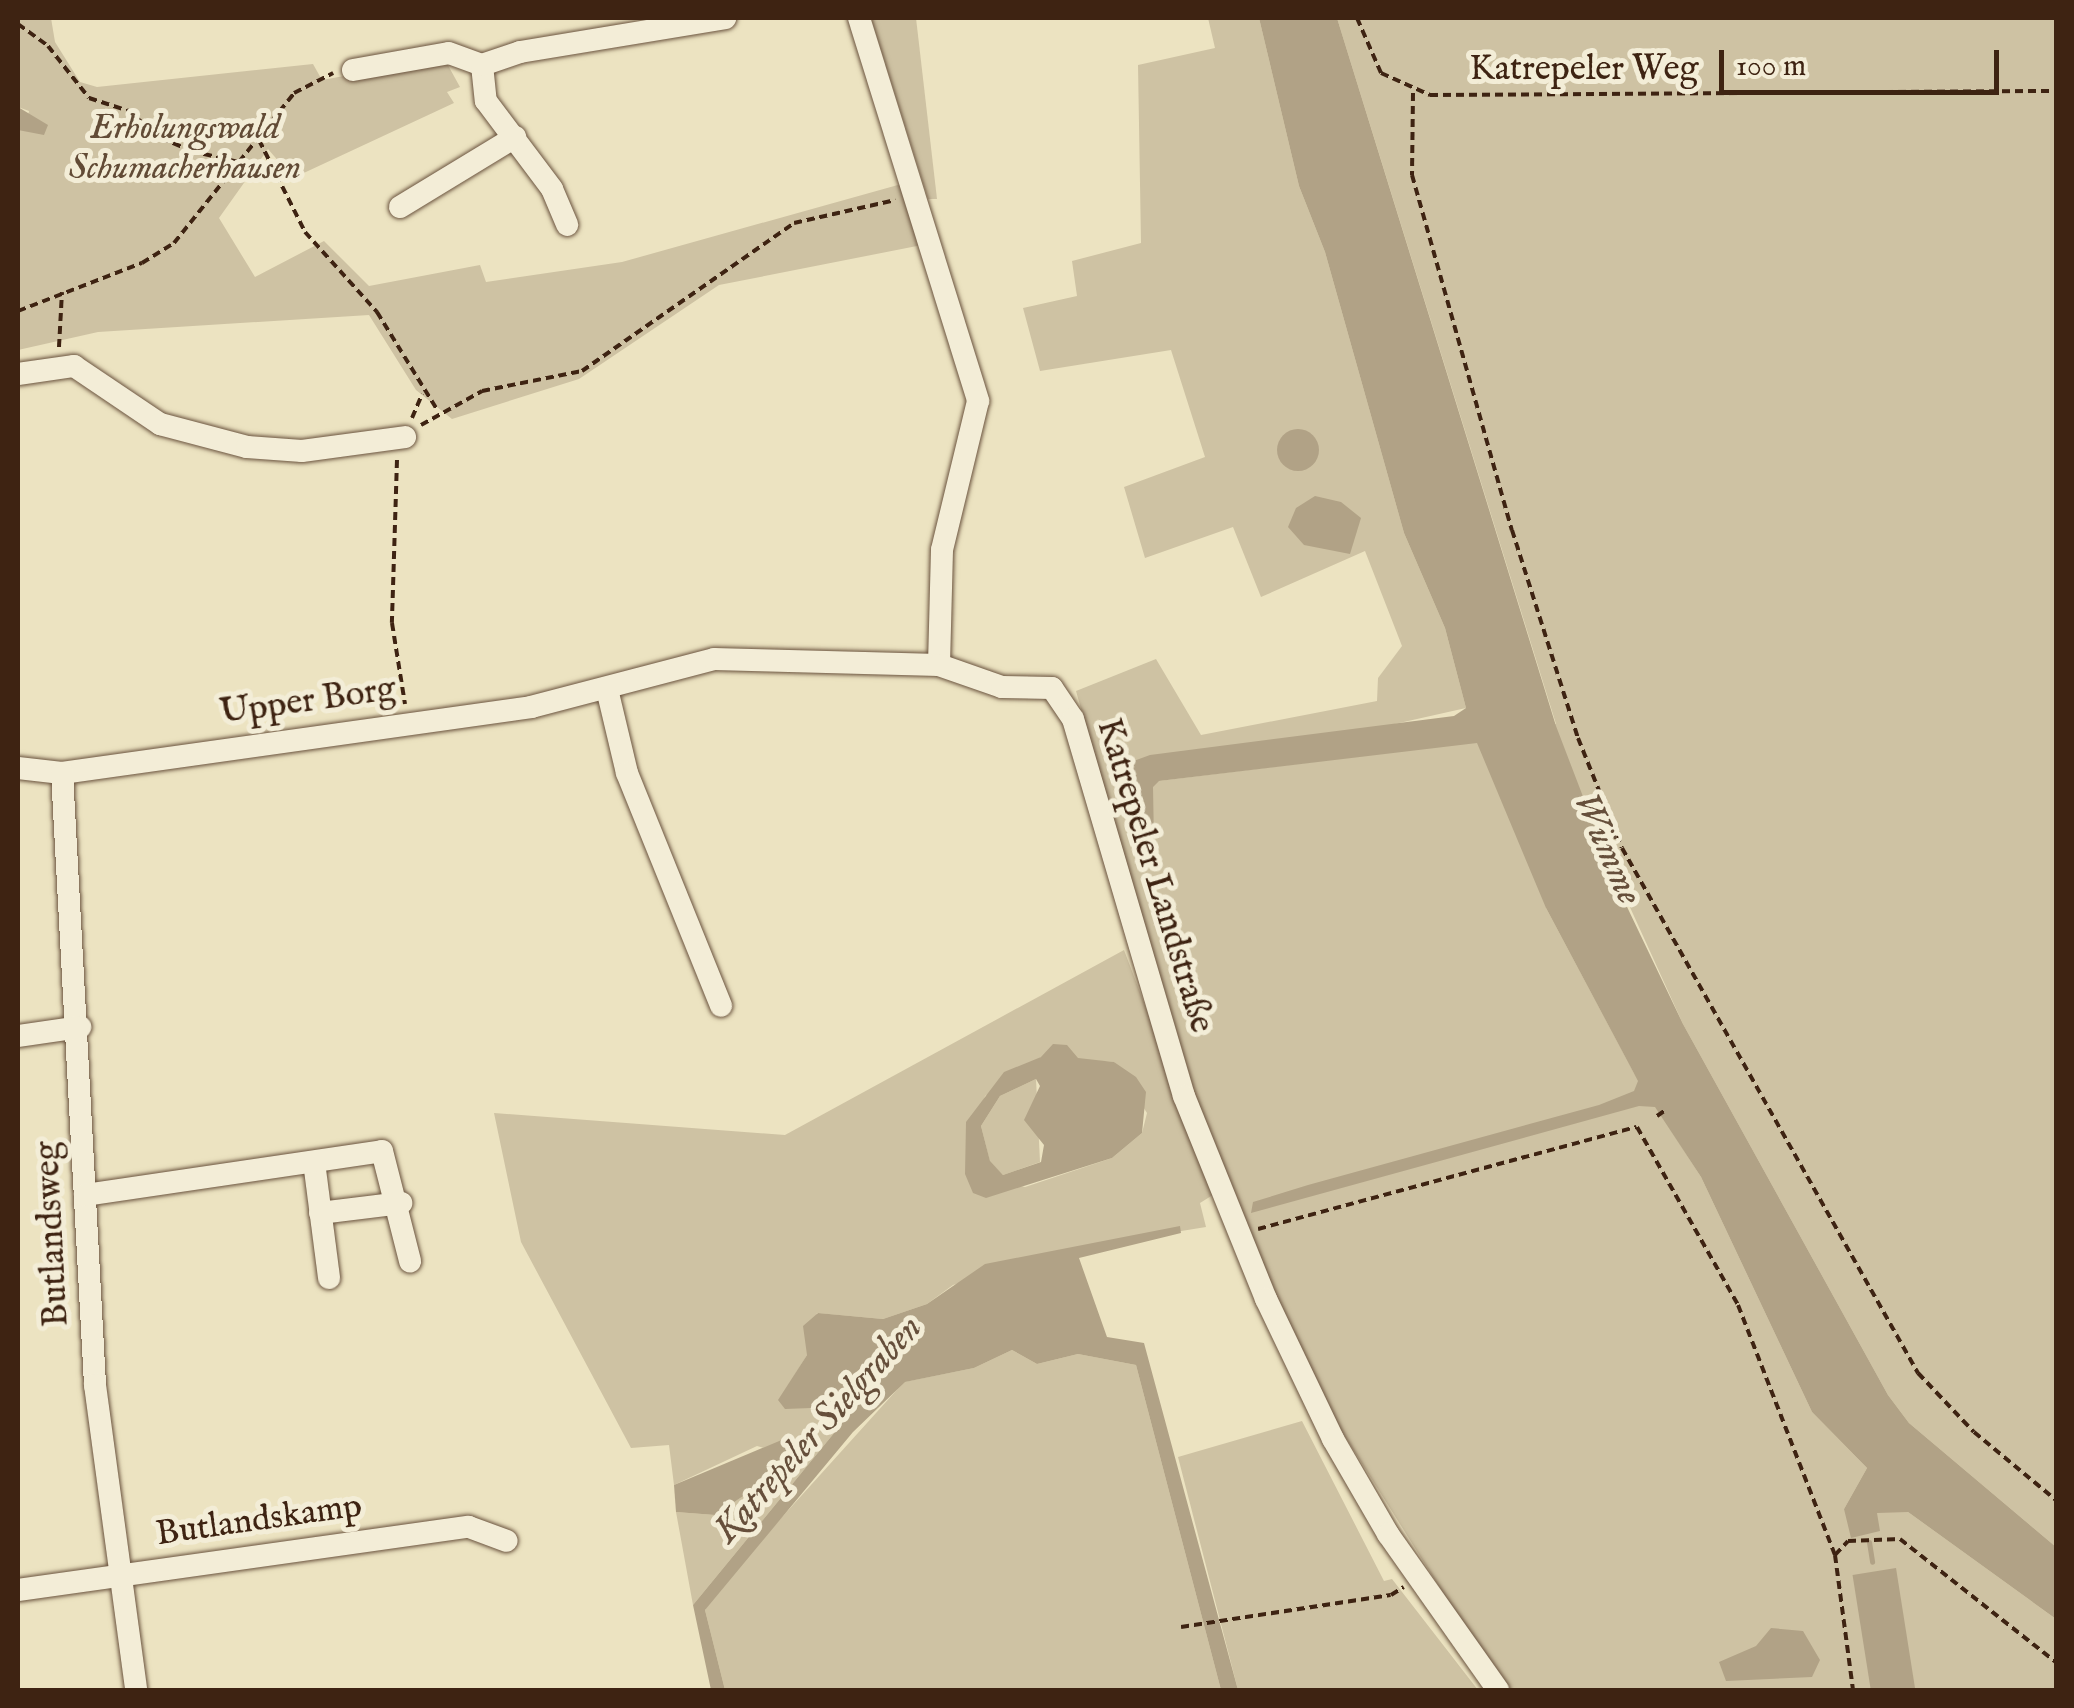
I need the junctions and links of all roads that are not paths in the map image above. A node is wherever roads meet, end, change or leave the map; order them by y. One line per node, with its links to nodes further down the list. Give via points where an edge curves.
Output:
1 (725, 18): 3 (street, via 520,52)
2 (859, 18): 10 (street, via 978,401 942,550)
3 (482, 66): 4 (street, via 449,53); 5 (street, via 486,100)
4 (353, 70)
5 (515, 137): 6 (street); 7 (street, via 552,189)
6 (400, 207)
7 (567, 225)
8 (18, 374): 9 (street, via 87,370 160,424 226,444 302,451)
9 (404, 438)
10 (939, 664): 11 (street, Upper Borg, via 714,659); 27 (street, Katrepeler Landstraße, via 1002,687 1052,688 1073,720 1178,1078 1239,1234 1333,1439 1416,1580)
11 (607, 689): 13 (street, Upper Borg); 14 (street, via 627,772)
12 (18, 768): 13 (street, Upper Borg)
13 (62, 773): 15 (street, Butlandsweg)
14 (721, 1006)
15 (80, 1027): 16 (street); 18 (street, Butlandsweg)
16 (18, 1036)
17 (314, 1162): 18 (street); 19 (street, via 382,1151); 20 (street)
18 (85, 1196): 24 (street, Butlandsweg, via 95,1385)
19 (400, 1204): 20 (street); 21 (street)
20 (320, 1212): 22 (street)
21 (410, 1261)
22 (329, 1278)
23 (507, 1541): 24 (street, Butlandskamp, via 469,1527)
24 (123, 1576): 25 (street, Butlandskamp); 26 (street, Butlandsweg)
25 (18, 1590)
26 (136, 1690)
27 (1498, 1690)

